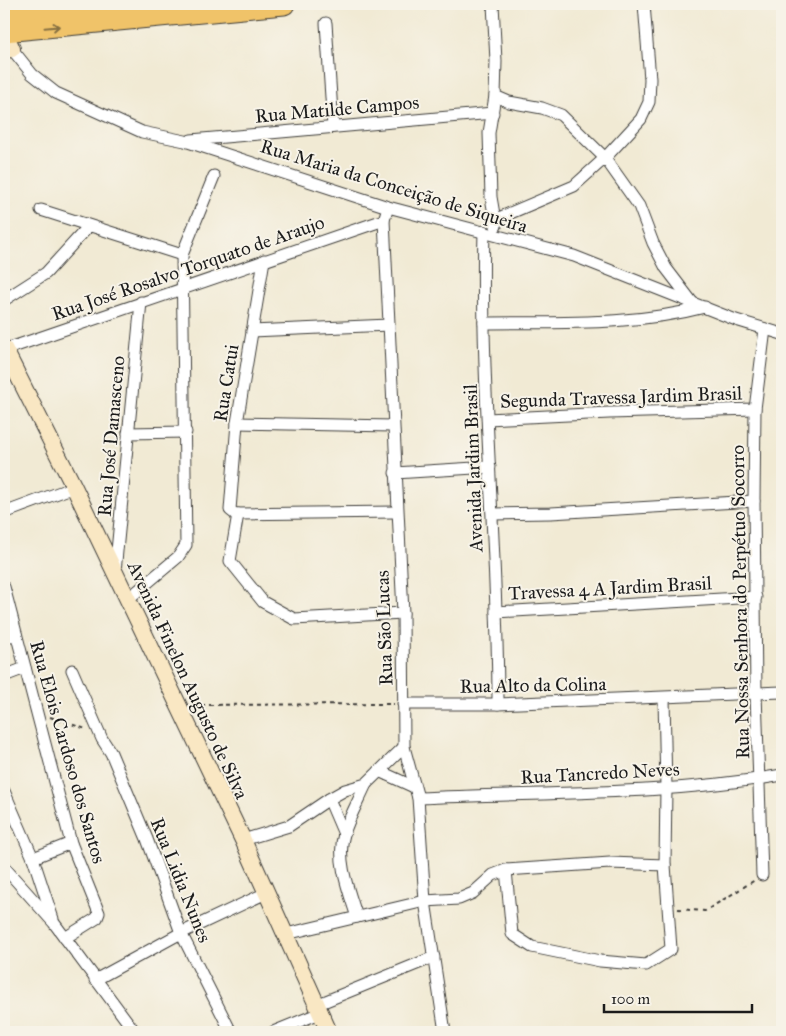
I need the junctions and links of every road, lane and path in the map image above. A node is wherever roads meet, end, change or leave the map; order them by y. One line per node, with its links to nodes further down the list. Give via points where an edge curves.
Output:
1 (125, 4): 7 (highway)
2 (284, 4): 5 (highway)
3 (493, 4): 8 (street)
4 (644, 4): 12 (street, via 649,102 629,134)
5 (176, 10): 7 (highway, one-way to 5)
6 (326, 23): 10 (street)
7 (7, 28): 11 (street, Rua Maria da Conceição de Siqueira, via 32,74 56,93 142,132)
8 (495, 96): 9 (street); 12 (street, via 561,115)
9 (493, 113): 10 (street, Rua Matilde Campos); 17 (street, via 490,133)
10 (333, 127): 11 (street, Rua Matilde Campos)
11 (185, 141): 14 (street, Rua Maria da Conceição de Siqueira)
12 (605, 158): 17 (street, via 574,186); 26 (street, via 639,206 666,268)
13 (214, 176): 21 (street)
14 (388, 207): 16 (street, Rua São Lucas); 19 (street, Rua Maria da Conceição de Siqueira)
15 (41, 210): 18 (street)
16 (384, 220): 22 (street, Rua José Rosalvo Torquato de Araujo); 29 (street, Rua São Lucas)
17 (494, 220): 20 (street)
18 (89, 226): 21 (street); 24 (street, via 46,273)
19 (484, 231): 20 (street, Rua Maria da Conceição de Siqueira); 28 (street, Avenida Jardim Brasil)
20 (499, 235): 26 (street, Rua Maria da Conceição de Siqueira, via 574,256)
21 (182, 255): 23 (street)
22 (264, 260): 23 (street, Rua José Rosalvo Torquato de Araujo); 31 (street, Rua Catui)
23 (183, 287): 25 (street, Rua José Rosalvo Torquato de Araujo); 38 (street)
24 (4, 300)
25 (141, 302): 33 (street, Rua José Rosalvo Torquato de Araujo); 39 (street, Rua José Damasceno)
26 (692, 302): 27 (street, Rua Maria da Conceição de Siqueira)
27 (705, 307): 28 (street, via 656,318); 30 (street, Rua Maria da Conceição de Siqueira)
28 (484, 323): 35 (street, Avenida Jardim Brasil)
29 (389, 325): 31 (street); 37 (street, Rua São Lucas)
30 (765, 329): 32 (street, Rua Maria da Conceição de Siqueira); 34 (street, Rua Nossa Senhora do Perpétuo Socorro)
31 (252, 331): 36 (street, Rua Catui)
32 (782, 334)
33 (4, 349): 42 (street, Avenida Finelon Augusto de Silva)
34 (755, 409): 35 (street, Segunda Travessa Jardim Brasil, via 608,412); 43 (street, Rua Nossa Senhora do Perpétuo Socorro)
35 (488, 419): 40 (street, Avenida Jardim Brasil)
36 (237, 423): 37 (street); 46 (street, Rua Catui, via 232,467)
37 (392, 426): 41 (street, Rua São Lucas)
38 (186, 432): 39 (street); 51 (street, via 186,545 178,557)
39 (128, 433): 48 (street, Rua José Damasceno)
40 (490, 467): 41 (street); 47 (street, Avenida Jardim Brasil)
41 (395, 473): 44 (street, Rua São Lucas)
42 (74, 487): 45 (street); 48 (street, Avenida Finelon Augusto de Silva)
43 (754, 501): 47 (street); 50 (street, Rua Nossa Senhora do Perpétuo Socorro)
44 (396, 512): 46 (street); 53 (street, Rua São Lucas)
45 (4, 513)
46 (235, 513): 53 (street, Rua Catui, via 230,561 263,602 294,619)
47 (494, 514): 52 (street, Avenida Jardim Brasil)
48 (115, 573): 51 (street, Avenida Finelon Augusto de Silva)
49 (4, 587): 54 (street, Rua Elois Cardoso dos Santos)
50 (756, 597): 52 (street, Travessa 4 A Jardim Brasil); 60 (street, Rua Nossa Senhora do Perpétuo Socorro)
51 (128, 599): 64 (street, Avenida Finelon Augusto de Silva)
52 (496, 612): 63 (street, Avenida Jardim Brasil)
53 (403, 613): 62 (street, Rua São Lucas)
54 (16, 634): 55 (street); 56 (street, Rua Elois Cardoso dos Santos)
55 (4, 638)
56 (25, 668): 58 (street); 65 (street, Rua Elois Cardoso dos Santos)
57 (72, 670): 66 (street, Rua Lidia Nunes)
58 (4, 676)
59 (782, 692): 60 (street, Rua Alto da Colina)
60 (756, 693): 61 (street, Rua Alto da Colina); 70 (street, Rua Nossa Senhora do Perpétuo Socorro)
61 (664, 698): 63 (street, Rua Alto da Colina); 73 (street)
62 (403, 704): 63 (street, Rua Alto da Colina); 64 (path); 67 (street, Rua São Lucas)
63 (498, 704)
64 (177, 705): 78 (street, Avenida Finelon Augusto de Silva)
65 (37, 714): 66 (path, via 79,726); 79 (street, Rua Elois Cardoso dos Santos)
66 (102, 739): 90 (street, Rua Lidia Nunes, via 147,839)
67 (404, 748): 68 (street); 72 (street, Rua São Lucas)
68 (379, 771): 71 (street); 72 (street)
69 (782, 775): 70 (street, Rua Tancredo Neves)
70 (760, 779): 73 (street, Rua Tancredo Neves); 84 (street, Rua Nossa Senhora do Perpétuo Socorro)
71 (366, 784): 76 (street); 77 (street)
72 (414, 787): 75 (street, Rua São Lucas)
73 (666, 787): 75 (street, Rua Tancredo Neves); 81 (street)
74 (4, 791): 80 (street)
75 (418, 798): 86 (street, Rua São Lucas)
76 (329, 799): 77 (street); 78 (street, via 289,826)
77 (344, 834): 88 (street, via 342,854 346,882)
78 (243, 840): 85 (street, Avenida Finelon Augusto de Silva)
79 (71, 843): 80 (street); 92 (street, Rua Elois Cardoso dos Santos, via 99,915)
80 (34, 858): 89 (street)
81 (665, 865): 83 (street, via 610,863); 87 (street)
82 (4, 868): 89 (street)
83 (506, 870): 86 (street, via 493,875 466,896); 87 (street, via 512,934 532,947 600,961 646,966 671,949)
84 (762, 875): 87 (path, via 705,911)
85 (266, 893): 90 (street); 91 (street, Avenida Finelon Augusto de Silva)
86 (425, 901): 88 (street); 93 (street, Rua São Lucas)
87 (668, 908)
88 (357, 917): 91 (street)
89 (54, 923): 92 (street)
90 (181, 934): 94 (street); 97 (street, Rua Lidia Nunes)
91 (286, 934): 95 (street, Avenida Finelon Augusto de Silva)
92 (65, 938): 94 (street)
93 (434, 957): 95 (street); 100 (street, Rua São Lucas)
94 (96, 980): 96 (street)
95 (318, 1009): 98 (street); 99 (street, Avenida Finelon Augusto de Silva)
96 (135, 1032)
97 (231, 1032)
98 (273, 1032)
99 (329, 1032)
100 (446, 1032)

